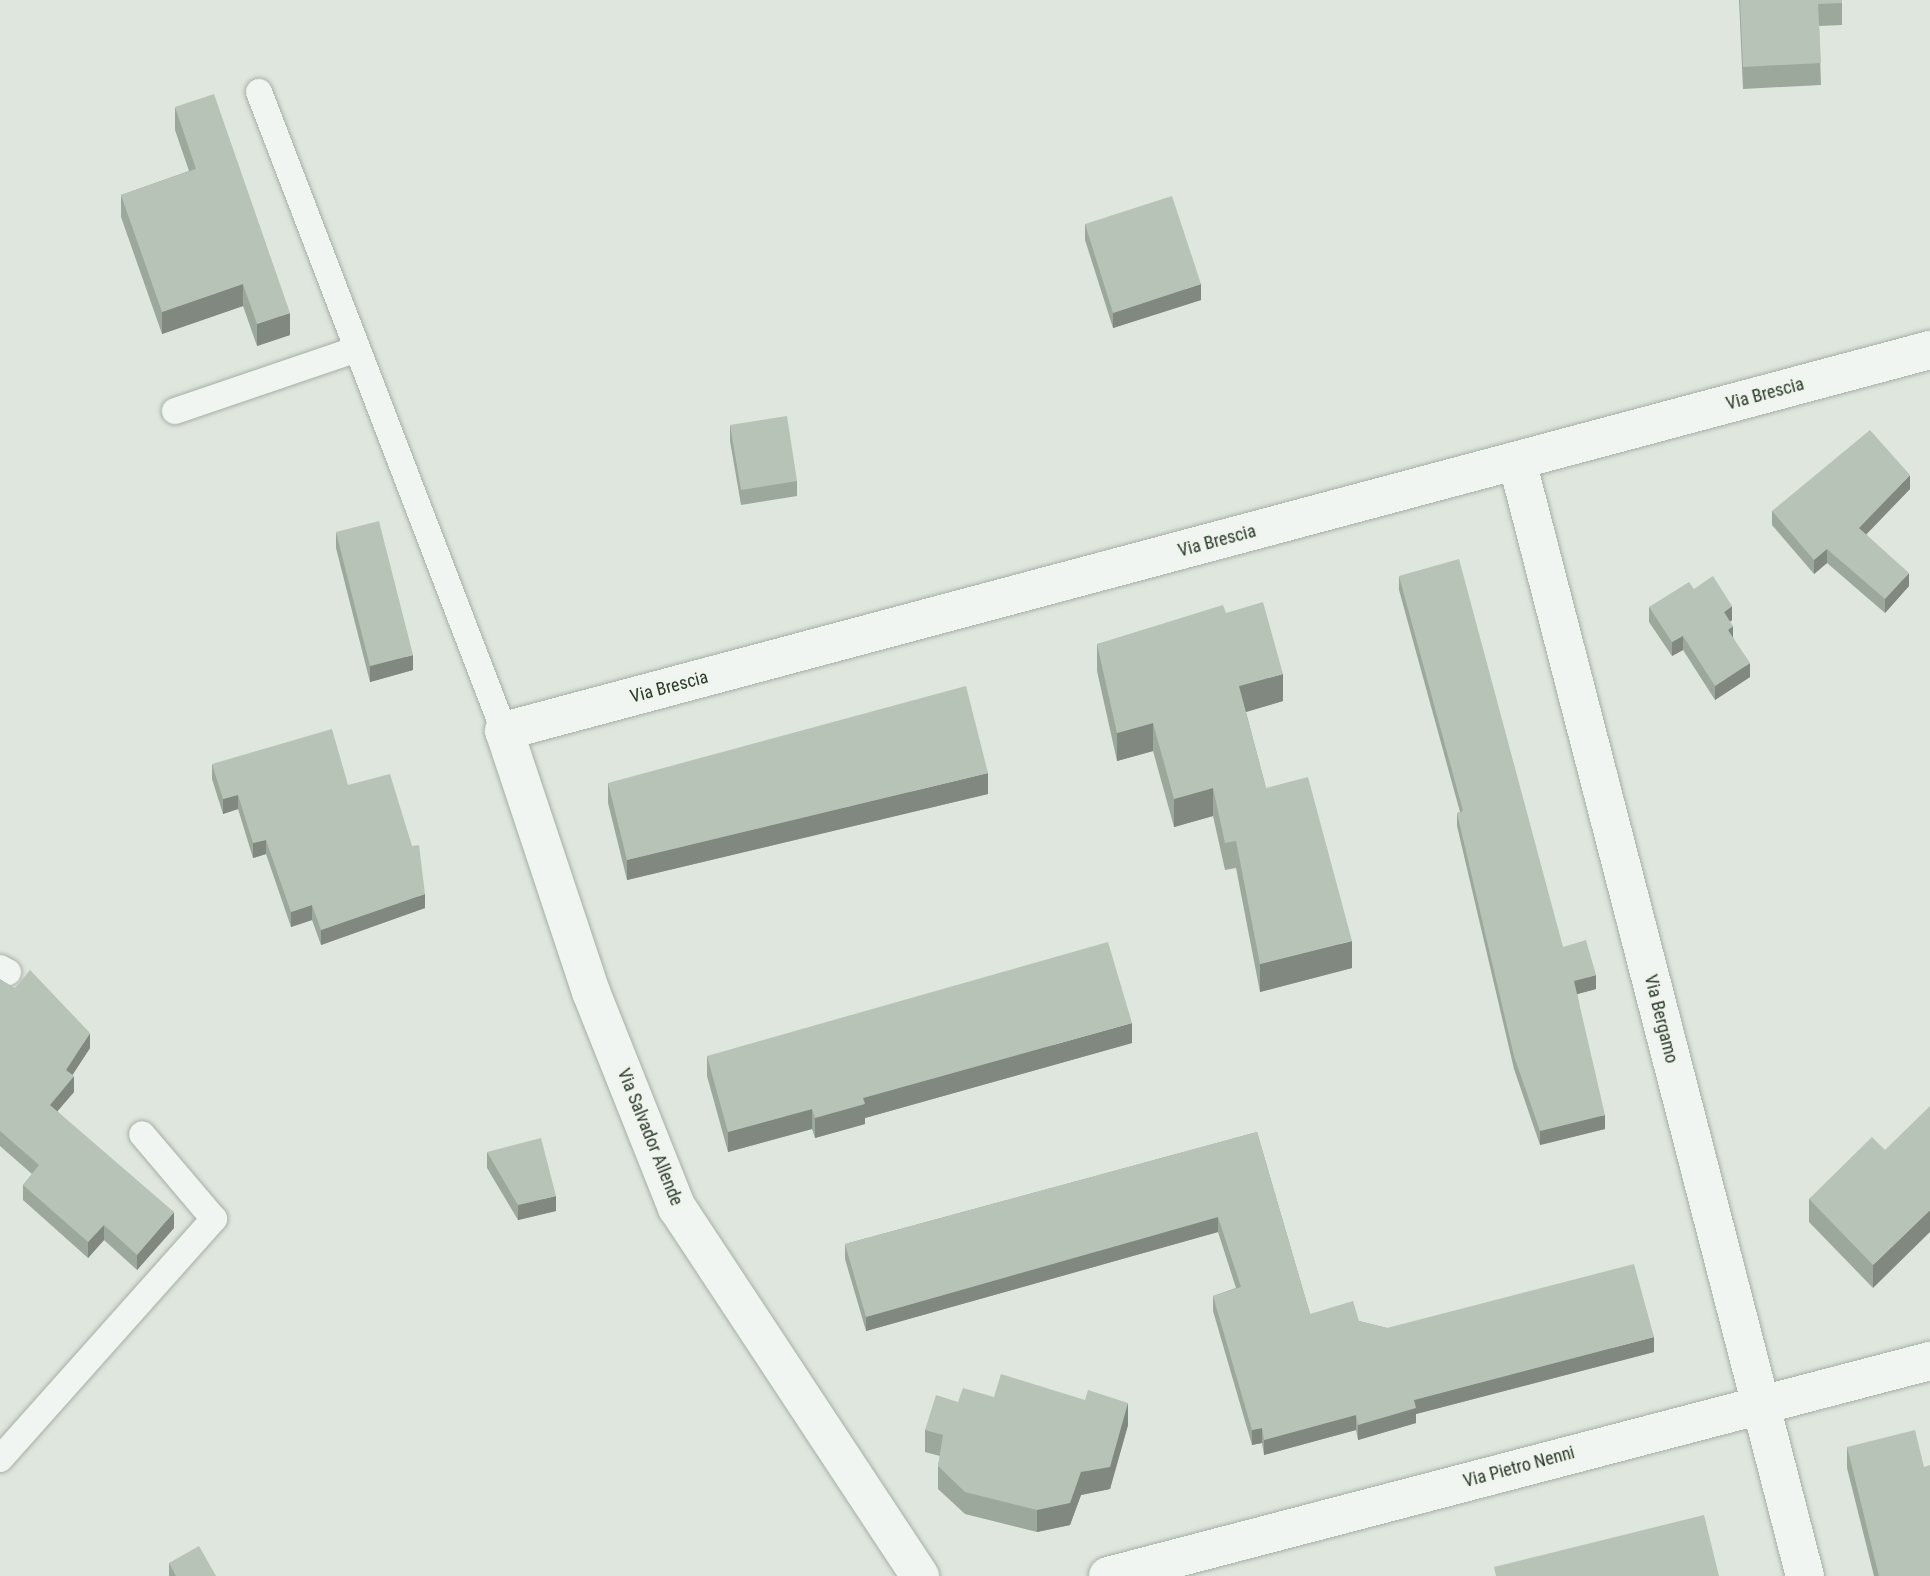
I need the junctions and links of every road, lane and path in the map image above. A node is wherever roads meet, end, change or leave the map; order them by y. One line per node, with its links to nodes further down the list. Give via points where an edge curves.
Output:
1 (259, 92): 2 (lane)
2 (357, 349): 4 (lane); 6 (lane)
3 (1930, 350): 5 (street, Via Brescia)
4 (175, 411)
5 (1517, 461): 6 (street, Via Brescia); 9 (street, Via Bergamo)
6 (504, 730): 11 (street, Via Salvador Allende, via 591,992 677,1208)
7 (142, 1134): 10 (lane, via 214,1219)
8 (1930, 1361): 9 (street, Via Pietro Nenni)
9 (1761, 1403): 12 (street, Via Pietro Nenni); 13 (street, Via Bergamo)
10 (0, 1459)
11 (920, 1576)
12 (1108, 1576)
13 (1805, 1576)

